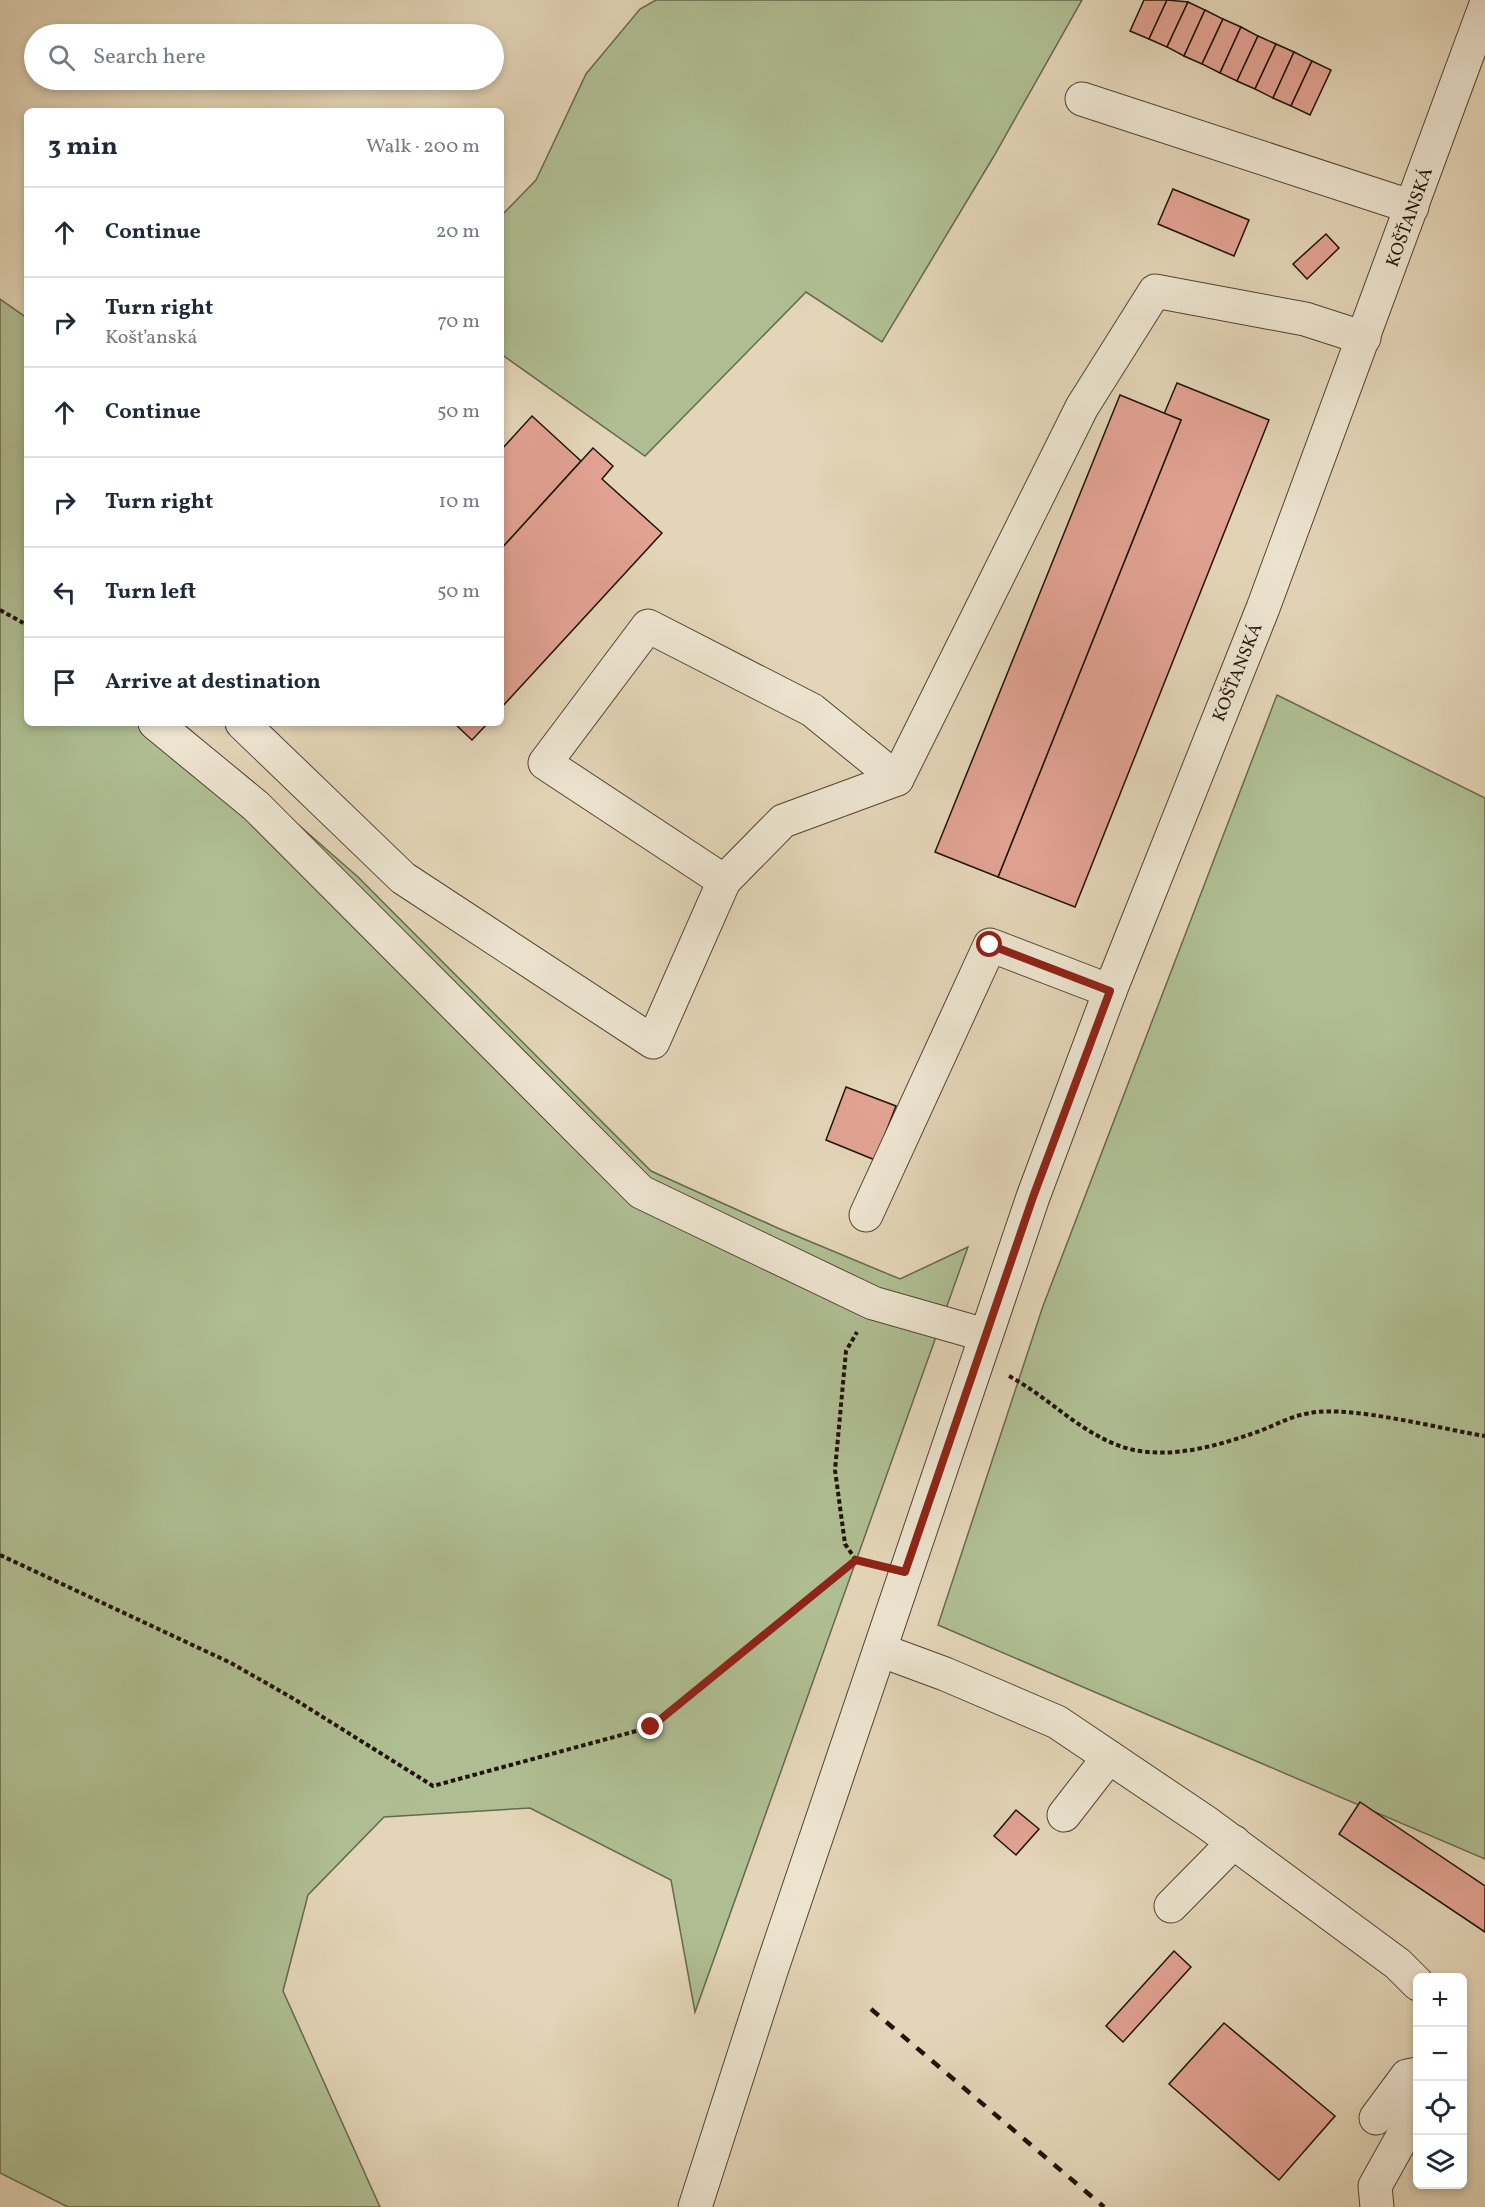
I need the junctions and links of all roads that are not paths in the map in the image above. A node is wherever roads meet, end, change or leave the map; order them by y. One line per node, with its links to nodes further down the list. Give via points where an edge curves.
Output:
1 (1485, 7): 3 (street, KOŠŤANSKÁ)
2 (1082, 99): 3 (street)
3 (1412, 207): 4 (street, KOŠŤANSKÁ)
4 (1364, 338): 7 (street, via 1305,319 1155,291 1082,407); 9 (street, KOŠŤANSKÁ, via 1263,608)
5 (159, 726): 11 (street, via 256,806 641,1192 873,1303)
6 (245, 726): 8 (street, via 403,878 653,1042)
7 (897, 779): 8 (street, via 783,821); 8 (street, via 812,710 648,626 545,764)
8 (724, 881)
9 (1110, 991): 10 (street, via 990,945); 11 (street, KOŠŤANSKÁ)
10 (866, 1215)
11 (980, 1348): 12 (street, KOŠŤANSKÁ)
12 (880, 1650): 13 (street, via 1057,1722); 21 (street, KOŠŤANSKÁ)
13 (1109, 1757): 14 (street); 15 (street)
14 (1064, 1815)
15 (1234, 1842): 16 (street); 17 (street)
16 (1171, 1906)
17 (1413, 1979)
18 (1413, 2075): 19 (street, via 1407,2076)
19 (1376, 2118)
20 (1413, 2118): 22 (street, via 1375,2186)
21 (695, 2207)
22 (1377, 2207)

